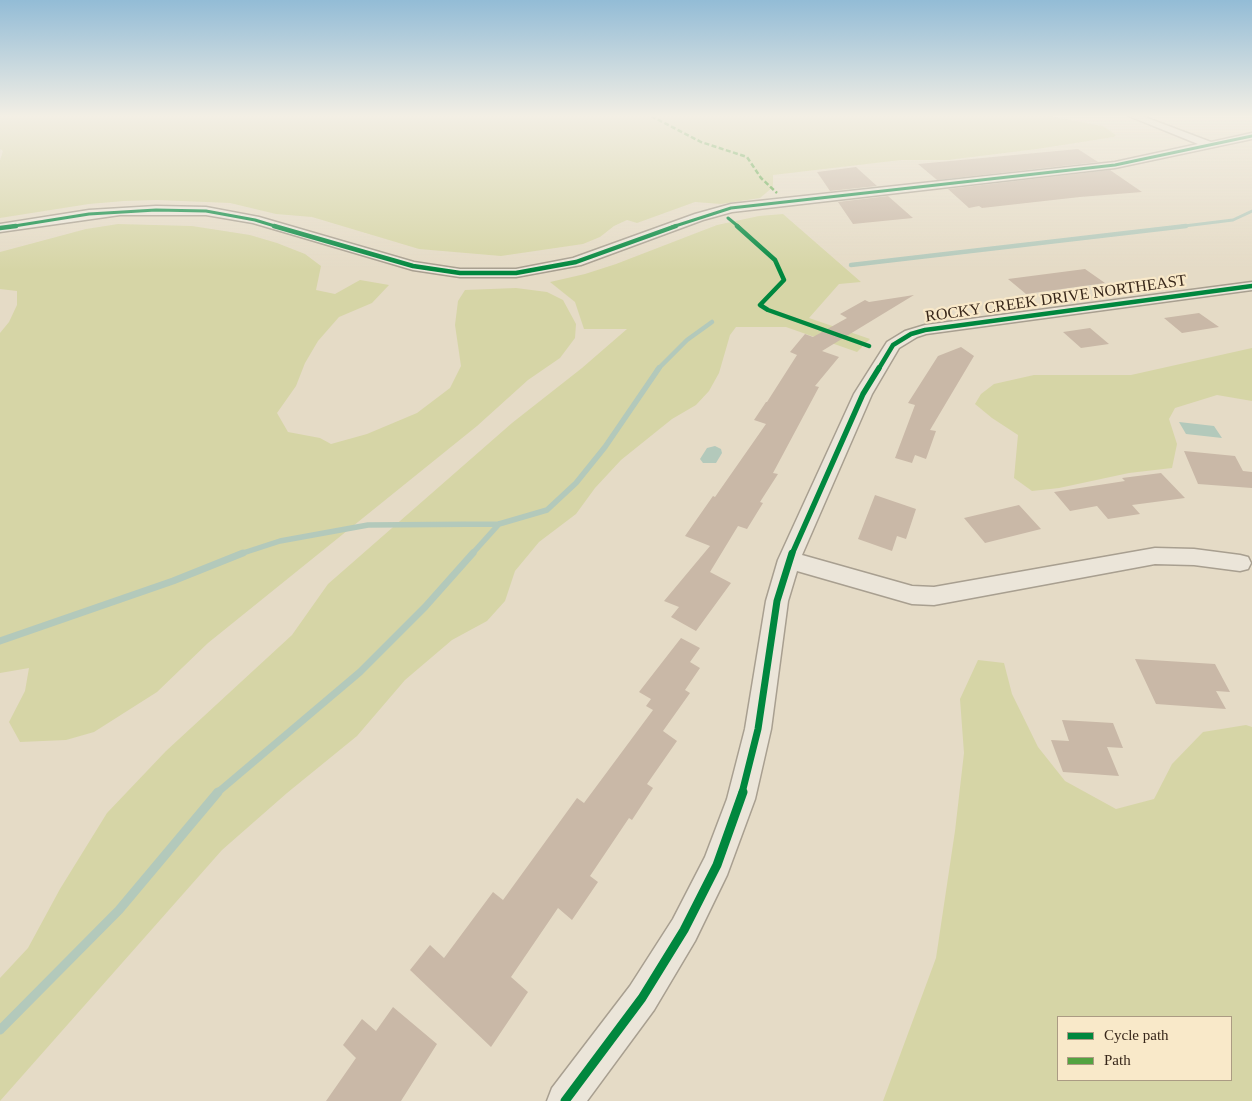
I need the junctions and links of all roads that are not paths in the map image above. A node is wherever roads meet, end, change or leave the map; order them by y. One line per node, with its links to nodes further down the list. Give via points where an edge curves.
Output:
1 (1098, 167): 2 (street, via 731,208 699,216 576,262 516,273 460,273 423,268 255,220 206,211 120,211)
2 (0, 228)
3 (1252, 286): 4 (street, ROCKY CREEK DRIVE NORTHEAST, via 925,330 902,338 893,345 862,394)
4 (789, 560): 5 (street, via 912,595 934,596 1156,556); 6 (street, ROCKY CREEK DRIVE NORTHEAST, via 776,601 758,729 741,799 717,865 684,930 642,998)
5 (1240, 563)
6 (565, 1101)

